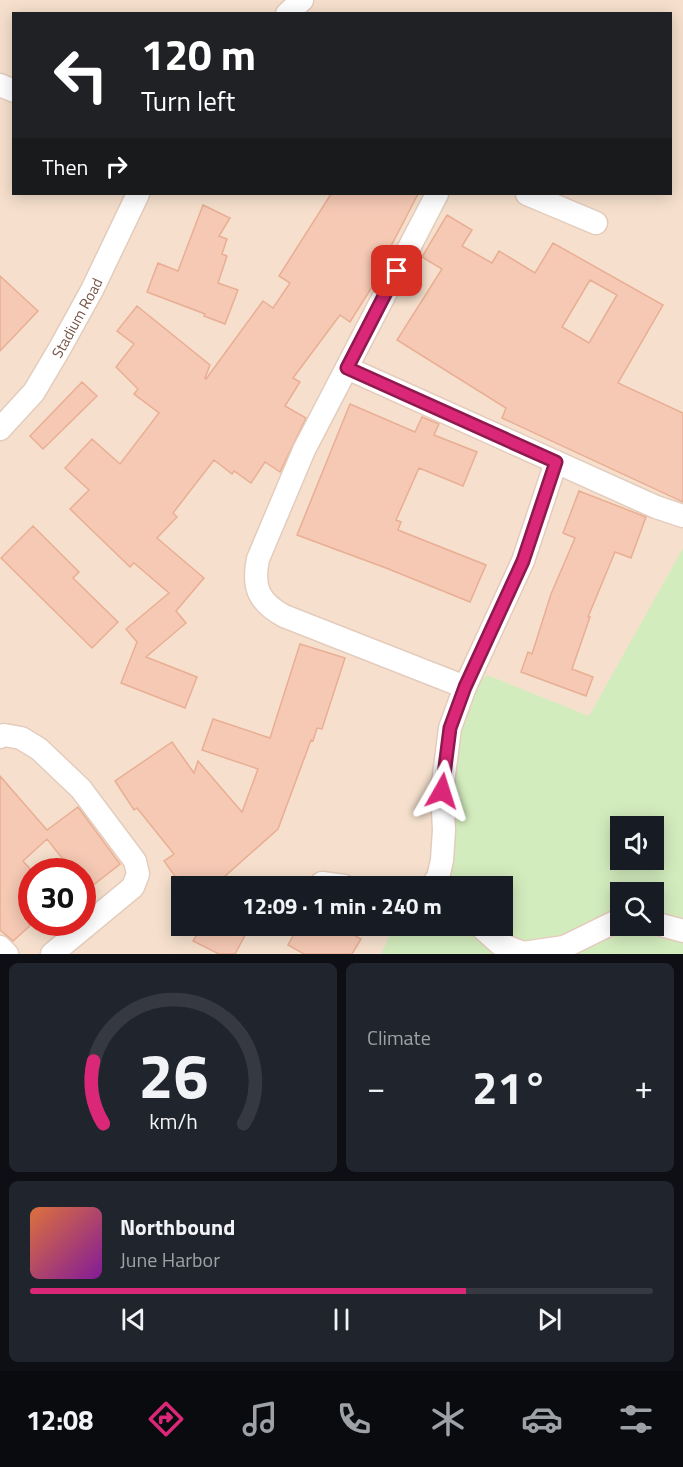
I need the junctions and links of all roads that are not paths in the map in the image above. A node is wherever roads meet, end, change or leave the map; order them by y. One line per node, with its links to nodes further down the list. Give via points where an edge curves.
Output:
1 (302, 0): 2 (street)
2 (289, 12)
3 (138, 195): 8 (street, Stadium Road, via 60,348 34,392)
4 (436, 195): 7 (street)
5 (529, 195): 6 (street)
6 (596, 223)
7 (347, 368): 9 (street); 11 (street, via 304,450 258,559 256,590 271,609 284,616)
8 (0, 429)
9 (556, 462): 10 (street); 11 (street, via 523,561)
10 (683, 516)
11 (465, 687): 13 (street, via 450,728 442,791)
12 (0, 737): 20 (street, via 21,738 39,749 81,789 135,861 138,874 133,887)
13 (440, 876)
14 (610, 924): 17 (street, via 564,947 523,953)
15 (664, 925): 16 (street)
16 (683, 931)
17 (491, 936)
18 (0, 947): 19 (street)
19 (8, 954)
20 (52, 954)

